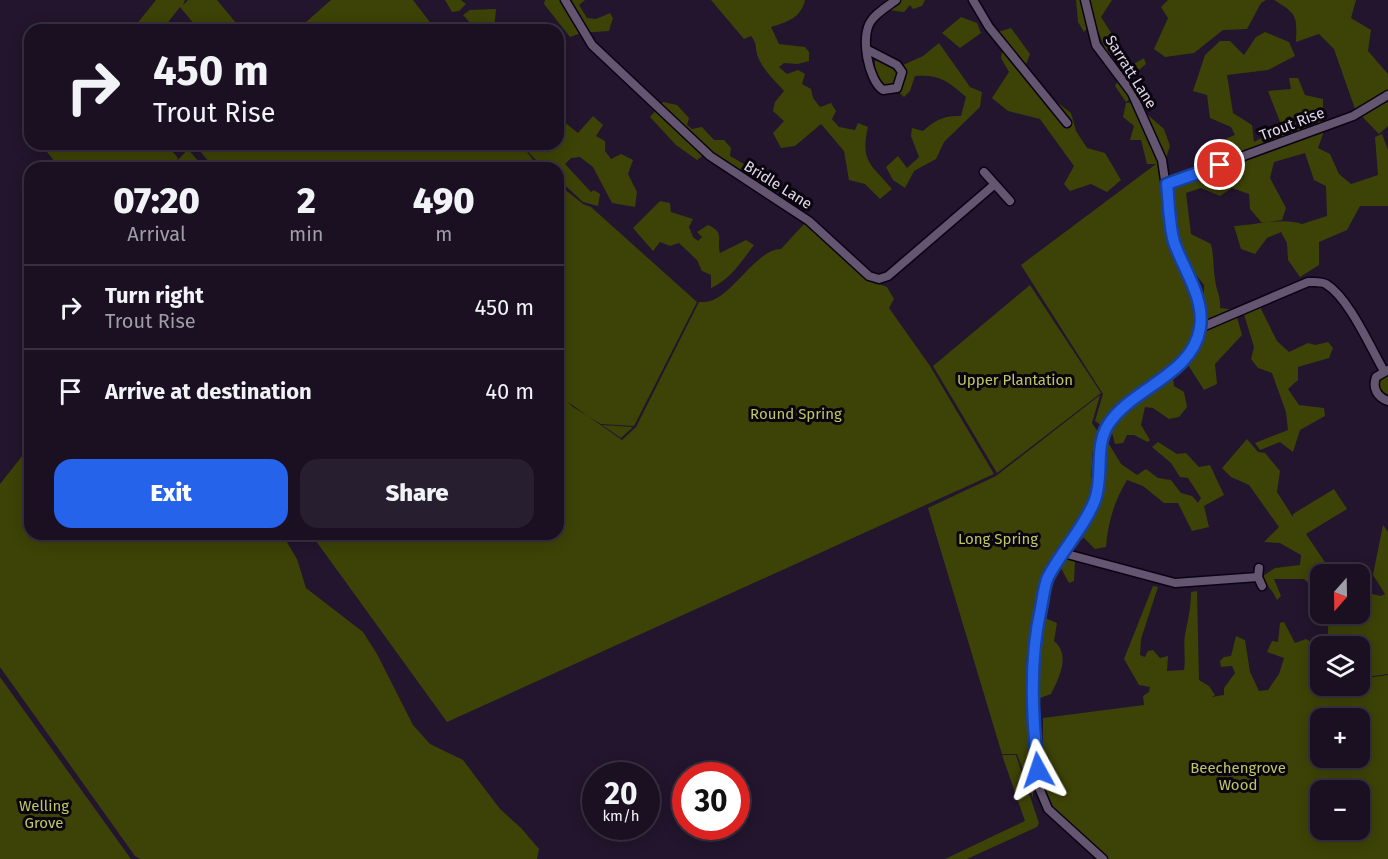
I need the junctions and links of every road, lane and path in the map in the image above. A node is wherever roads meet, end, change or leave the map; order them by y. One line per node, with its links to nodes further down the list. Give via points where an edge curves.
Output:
1 (565, 0): 9 (street, Bridle Lane, via 592,45 710,156 809,221 869,276 888,276)
2 (896, 0): 5 (street, via 871,20 865,33)
3 (973, 0): 7 (street, via 989,27)
4 (1085, 0): 10 (street, Sarratt Lane, via 1096,45 1132,93 1155,140)
5 (868, 50): 5 (street, via 897,64 902,72 897,88 883,90 875,85)
6 (1388, 95): 10 (street, Trout Rise, via 1353,116)
7 (1067, 123)
8 (984, 172): 9 (street)
9 (995, 184): 11 (street)
10 (1167, 184): 12 (street, Sarratt Lane, via 1174,241 1191,278)
11 (1010, 201)
12 (1200, 328): 13 (street, via 1308,282 1324,282 1348,309); 15 (street, via 1193,348 1174,369 1127,403 1108,425 1098,453 1096,498)
13 (1386, 370): 14 (street, via 1376,377 1374,387 1379,396)
14 (1388, 400)
15 (1063, 553): 16 (street, via 1175,584 1259,572); 17 (street, via 1047,579 1032,660 1040,790 1048,809)
16 (1262, 586)
17 (1103, 859)

